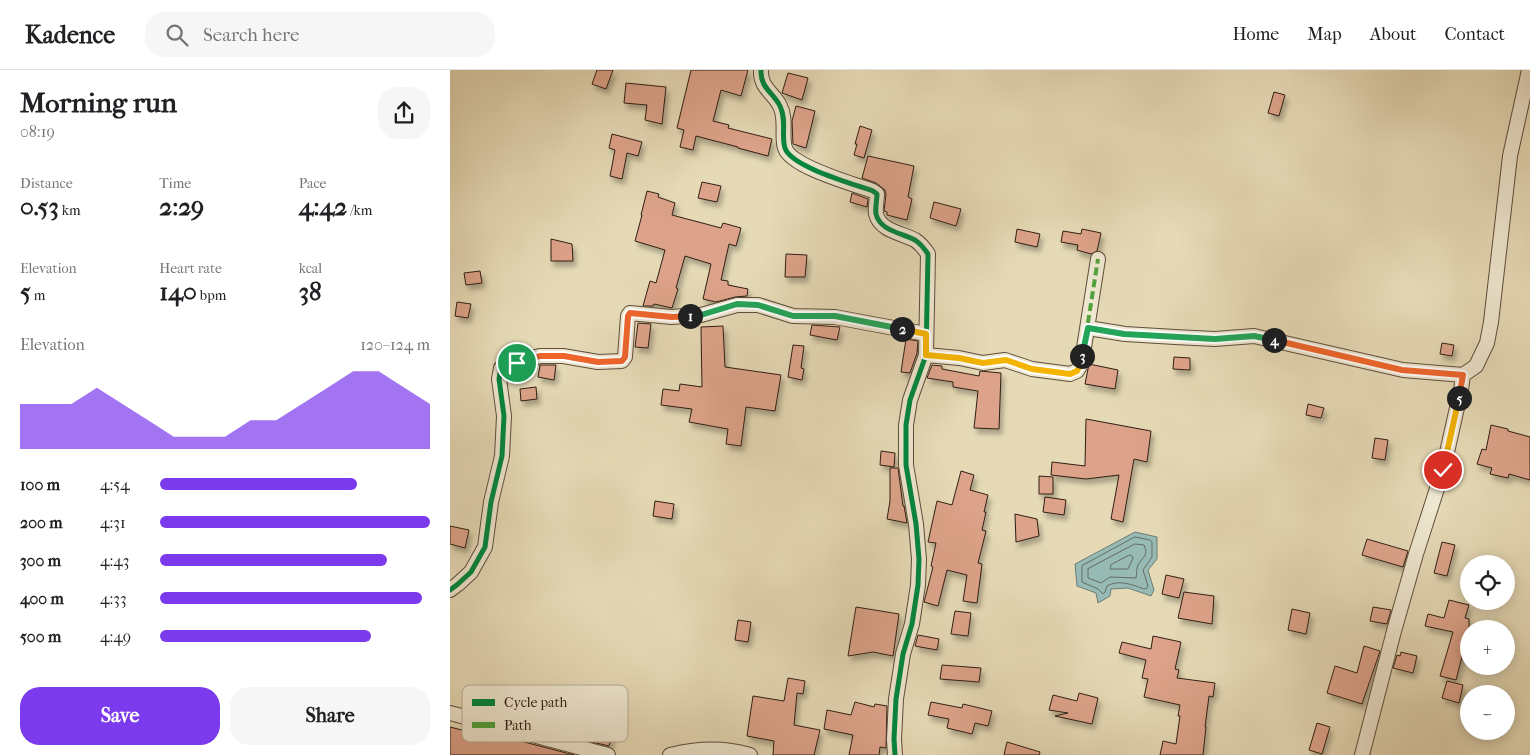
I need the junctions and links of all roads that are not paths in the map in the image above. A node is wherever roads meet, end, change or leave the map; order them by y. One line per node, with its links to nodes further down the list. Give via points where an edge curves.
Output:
1 (760, 70): 5 (street, via 760,78 780,106 784,118 785,148 790,157 804,166 873,191 877,194 876,213 880,222 914,239 928,254)
2 (1529, 70): 7 (street, via 1510,156 1487,343 1476,366)
3 (1098, 259): 4 (street)
4 (1088, 328): 6 (street, via 1080,366 1070,374 1032,369 1006,360 983,363); 7 (street, via 1124,334 1215,339 1254,336 1402,370)
5 (926, 334): 6 (street); 8 (street, via 835,316 793,316 758,305 737,304 701,315 672,317 630,313 622,361 540,356 517,363 509,362 501,368 499,379 504,416 502,456 485,546 471,572)
6 (926, 355): 13 (street, via 916,378 906,424 906,465 919,559 912,624 896,699)
7 (1463, 375): 14 (street, via 1443,470 1413,564)
8 (450, 590)
9 (560, 742): 10 (street)
10 (608, 755)
11 (670, 755): 12 (street, via 690,750 733,750)
12 (750, 755)
13 (895, 755)
14 (1362, 755)

